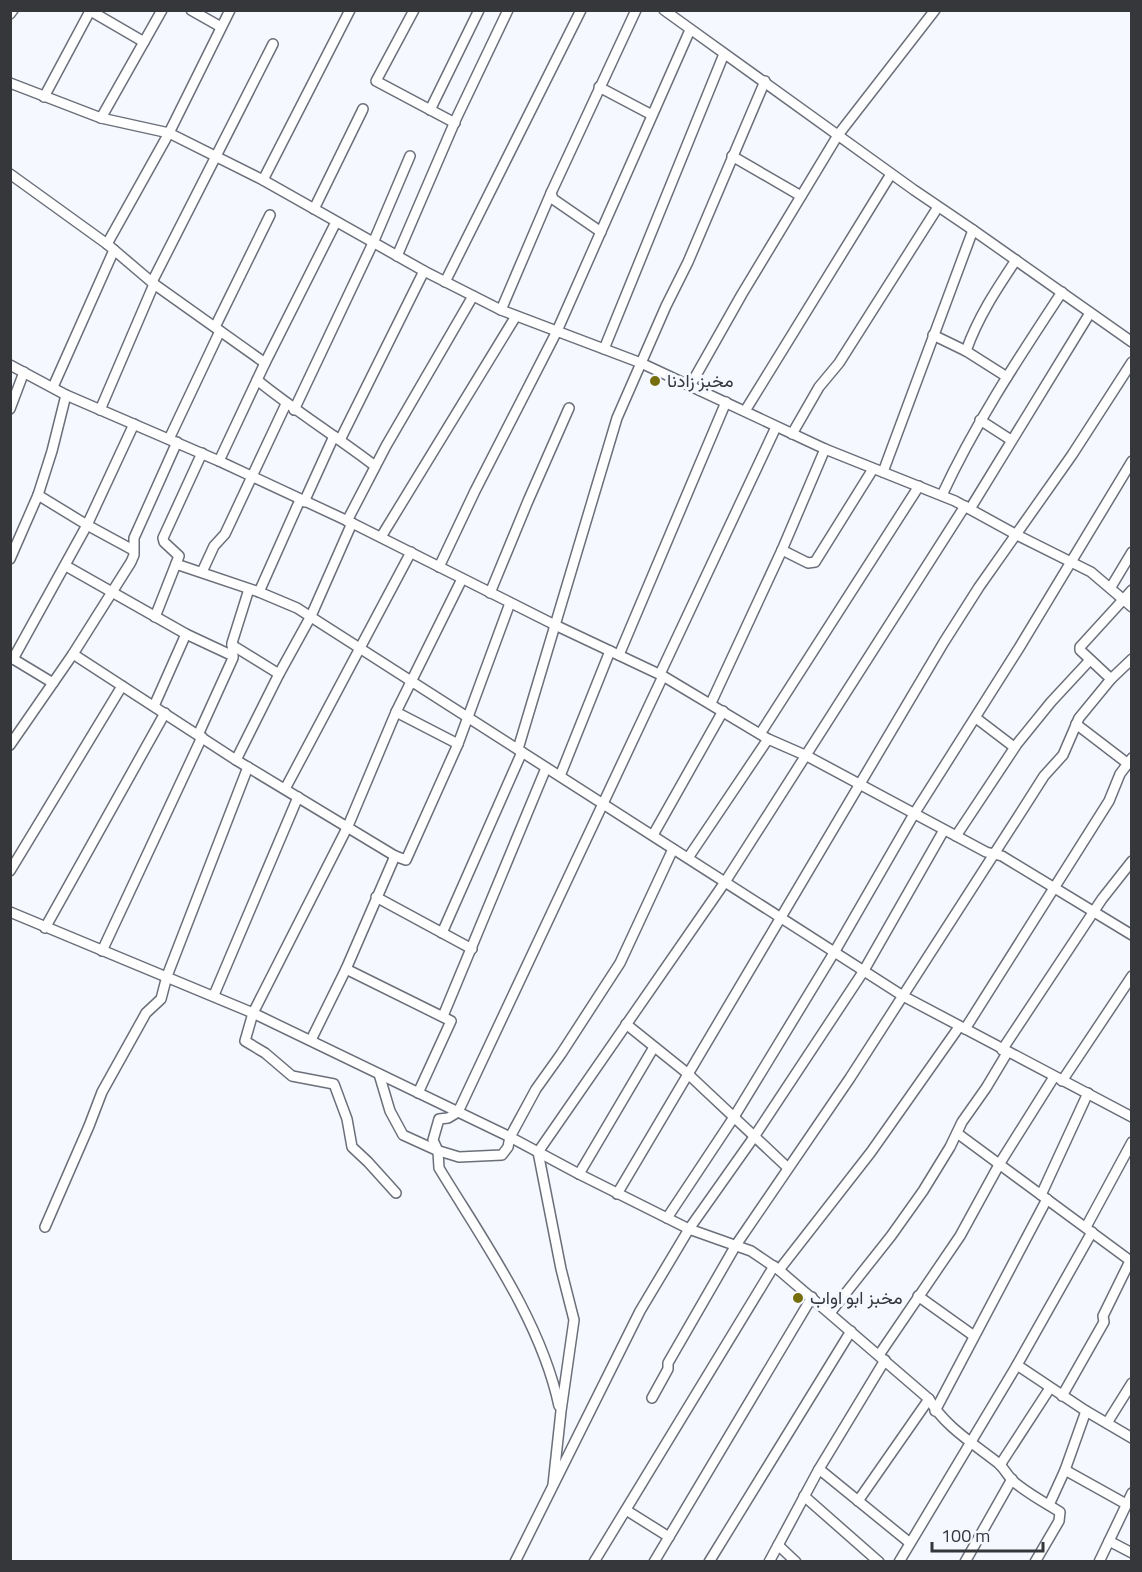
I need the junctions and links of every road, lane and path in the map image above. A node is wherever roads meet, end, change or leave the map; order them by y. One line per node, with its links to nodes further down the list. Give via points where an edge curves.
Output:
1 (162, 10): 16 (street)
2 (191, 10): 14 (street)
3 (231, 10): 14 (street)
4 (350, 10): 35 (street)
5 (414, 10): 24 (street, via 376,81)
6 (479, 10): 24 (street)
7 (508, 10): 27 (street)
8 (581, 10): 49 (street)
9 (636, 10): 21 (street)
10 (664, 10): 15 (street)
11 (935, 10): 29 (street)
12 (89, 11): 13 (street); 22 (street)
13 (103, 14): 16 (street)
14 (221, 27): 28 (street)
15 (690, 30): 18 (street); 25 (street)
16 (144, 42): 26 (street)
17 (273, 44): 32 (street)
18 (724, 54): 19 (street); 60 (street)
19 (765, 81): 29 (street); 31 (street)
20 (10, 83): 22 (street)
21 (599, 87): 25 (street); 36 (street)
22 (44, 97): 26 (street)
23 (363, 109): 39 (street)
24 (430, 110): 27 (street)
25 (652, 115): 43 (street)
26 (101, 118): 28 (street)
27 (455, 123): 46 (street)
28 (169, 133): 32 (street); 45 (street)
29 (838, 135): 34 (street); 37 (street)
30 (410, 156): 44 (street)
31 (732, 156): 37 (street); 64 (street)
32 (214, 157): 35 (street); 50 (street)
33 (10, 174): 45 (street)
34 (891, 174): 38 (street); 77 (street)
35 (263, 180): 39 (street)
36 (551, 193): 43 (street, via 553,199); 53 (street)
37 (801, 196): 69 (street)
38 (938, 207): 42 (street); 81 (street)
39 (314, 209): 41 (street)
40 (270, 215): 56 (street)
41 (336, 222): 44 (street); 63 (street)
42 (973, 230): 47 (street); 58 (street)
43 (601, 232): 57 (street)
44 (373, 243): 46 (street); 73 (street)
45 (111, 247): 50 (street); 70 (street)
46 (397, 256): 48 (street)
47 (1016, 260): 51 (street); 61 (street, via 984,308)
48 (424, 271): 49 (street); 82 (street)
49 (445, 282): 52 (street)
50 (153, 283): 56 (street); 76 (street)
51 (1062, 292): 54 (street); 67 (street)
52 (473, 296): 53 (street); 89 (street)
53 (501, 310): 55 (street)
54 (1090, 313): 59 (street); 84 (street)
55 (516, 316): 57 (street); 101 (street)
56 (218, 329): 63 (street); 83 (street)
57 (557, 331): 60 (street); 110 (street)
58 (933, 335): 61 (street); 91 (street)
59 (1131, 342)
60 (604, 349): 64 (street)
61 (966, 351): 67 (street)
62 (1131, 362): 100 (street)
63 (265, 363): 68 (street)
64 (641, 363): 69 (street); 123 (street, via 617,418)
65 (10, 365): 66 (street)
66 (24, 372): 70 (street); 75 (street)
67 (1007, 377): 78 (street)
68 (257, 380): 73 (street); 87 (street)
69 (690, 386): 72 (street)
70 (53, 387): 71 (street)
71 (66, 395): 76 (street); 94 (street)
72 (726, 402): 77 (street); 127 (street)
73 (290, 407): 82 (street); 92 (street)
74 (570, 408): 116 (street)
75 (10, 409)
76 (100, 410): 79 (street)
77 (745, 411): 80 (street)
78 (980, 420): 84 (street); 95 (street)
79 (134, 424): 83 (street); 99 (street)
80 (776, 427): 81 (street); 134 (street)
81 (792, 434): 85 (street)
82 (337, 438): 89 (street); 96 (street)
83 (173, 440): 86 (street); 102 (street, via 134,538)
84 (1011, 440): 97 (street)
85 (825, 449): 90 (street); 103 (street)
86 (202, 453): 87 (street); 108 (street, via 163,538 179,556)
87 (219, 461): 92 (street)
88 (1131, 461): 107 (street)
89 (375, 466): 98 (street)
90 (873, 469): 91 (street); 103 (street, via 815,562 808,563)
91 (884, 472): 93 (street)
92 (253, 477): 96 (street); 111 (street)
93 (919, 486): 95 (street); 148 (street)
94 (38, 495): 99 (street); 106 (street)
95 (942, 495): 97 (street)
96 (302, 501): 98 (street); 114 (street)
97 (968, 507): 100 (street); 153 (street)
98 (350, 522): 101 (street); 121 (street)
99 (87, 525): 102 (street); 109 (street)
100 (1017, 535): 107 (street); 159 (street, via 944,642)
101 (381, 537): 104 (street)
102 (134, 550): 117 (street)
103 (782, 550): 139 (street)
104 (411, 552): 110 (street); 126 (street)
105 (1131, 552): 113 (street)
106 (10, 559)
107 (1071, 562): 113 (street); 145 (street)
108 (176, 564): 111 (street); 122 (street)
109 (66, 566): 117 (street); 130 (street)
110 (439, 567): 112 (street)
111 (202, 572): 114 (street)
112 (462, 579): 116 (street); 136 (street)
113 (1111, 587): 118 (street)
114 (254, 590): 121 (street); 125 (street)
115 (1131, 590): 118 (street)
116 (490, 592): 119 (street)
117 (113, 593): 122 (street); 128 (street)
118 (1123, 599): 120 (street); 132 (street, via 1080,647)
119 (510, 603): 123 (street); 144 (street)
120 (1131, 608)
121 (310, 616): 126 (street); 133 (street)
122 (155, 617): 124 (street)
123 (555, 625): 127 (street); 152 (street)
124 (186, 634): 129 (street); 140 (street)
125 (232, 645): 129 (street); 133 (street)
126 (358, 648): 136 (street); 160 (street)
127 (614, 653): 134 (street); 158 (street)
128 (73, 654): 137 (street); 138 (street)
129 (233, 656): 147 (street)
130 (12, 658): 137 (street)
131 (1131, 659): 135 (street)
132 (1090, 660): 135 (street); 151 (street)
133 (279, 674): 154 (street)
134 (662, 675): 139 (street); 162 (street)
135 (1111, 679): 146 (street)
136 (411, 682): 142 (street); 144 (street)
137 (53, 683): 150 (street)
138 (122, 686): 140 (street); 173 (street)
139 (711, 704): 141 (street)
140 (154, 706): 143 (street)
141 (723, 711): 148 (street); 166 (street)
142 (396, 712): 149 (street); 164 (street)
143 (165, 713): 147 (street); 180 (street)
144 (467, 717): 149 (street); 152 (street)
145 (976, 718): 151 (street); 163 (street)
146 (1076, 723): 155 (street); 169 (street, via 1063,755 1044,776)
147 (200, 736): 154 (street); 184 (street)
148 (764, 736): 153 (street); 171 (street)
149 (458, 744): 170 (street, via 408,857)
150 (10, 745)
151 (1014, 747): 167 (street)
152 (520, 750): 157 (street); 181 (street)
153 (807, 756): 159 (street); 174 (street)
154 (236, 760): 156 (street)
155 (1129, 760): 175 (street, via 1109,801)
156 (248, 767): 160 (street); 188 (street)
157 (546, 768): 158 (street); 183 (street)
158 (560, 776): 162 (street)
159 (859, 784): 163 (street); 179 (street)
160 (285, 789): 161 (street)
161 (298, 797): 164 (street); 190 (street)
162 (604, 804): 166 (street); 204 (street)
163 (915, 814): 165 (street); 185 (street)
164 (348, 826): 170 (street); 192 (street)
165 (944, 830): 167 (street); 187 (street)
166 (653, 836): 168 (street)
167 (956, 836): 169 (street)
168 (673, 849): 171 (street); 208 (street, via 620,963 536,1089)
169 (994, 853): 175 (street); 191 (street)
170 (395, 856): 176 (street)
171 (688, 858): 174 (street)
172 (1131, 861): 178 (street)
173 (10, 872)
174 (725, 882): 179 (street); 194 (street)
175 (1054, 886): 178 (street); 195 (street)
176 (376, 897): 181 (street); 186 (street)
177 (10, 912): 180 (street)
178 (1094, 912): 182 (street); 198 (street)
179 (779, 917): 185 (street); 200 (street)
180 (45, 928): 184 (street)
181 (442, 933): 183 (street)
182 (1131, 935)
183 (472, 949): 193 (street)
184 (102, 951): 188 (street)
185 (835, 951): 187 (street); 205 (street)
186 (346, 969): 193 (street); 196 (street)
187 (863, 972): 191 (street); 209 (street)
188 (167, 976): 190 (street); 220 (street, via 161,999 146,1012 102,1092)
189 (1131, 976): 201 (street)
190 (214, 995): 192 (street)
191 (903, 996): 195 (street); 214 (street)
192 (253, 1013): 196 (street); 216 (street, via 245,1041 292,1076 334,1084 352,1147)
193 (443, 1017): 202 (street, via 451,1021)
194 (626, 1024): 197 (street); 212 (street)
195 (962, 1028): 198 (street); 225 (street, via 871,1152)
196 (311, 1040): 199 (street)
197 (654, 1047): 200 (street); 215 (street)
198 (1004, 1051): 201 (street); 207 (street)
199 (379, 1074): 202 (street); 211 (street, via 390,1112 403,1135)
200 (687, 1074): 205 (street); 217 (street)
201 (1058, 1079): 203 (street); 213 (street)
202 (418, 1093): 204 (street)
203 (1088, 1093): 206 (street); 218 (street)
204 (458, 1112): 208 (street); 211 (street, via 439,1119 433,1140)
205 (734, 1117): 209 (street); 219 (street)
206 (1131, 1117)
207 (957, 1133): 213 (street); 228 (street, via 897,1228)
208 (510, 1137): 211 (street, via 502,1155 459,1157); 212 (street)
209 (754, 1137): 214 (street); 221 (street)
210 (1131, 1142): 222 (street)
211 (438, 1151): 238 (street, via 439,1168 527,1316 554,1378)
212 (538, 1152): 215 (street); 238 (street, via 574,1320)
213 (1000, 1163): 218 (street); 226 (street, via 960,1236)
214 (788, 1168): 223 (street)
215 (579, 1174): 217 (street)
216 (396, 1193)
217 (617, 1194): 219 (street)
218 (1044, 1197): 222 (street); 230 (street)
219 (666, 1218): 221 (street)
220 (45, 1227)
221 (689, 1229): 223 (street); 248 (street, via 640,1311)
222 (1089, 1230): 224 (street); 232 (street)
223 (736, 1245): 225 (street); 236 (street)
224 (1131, 1261): 235 (street, via 1103,1316 1104,1322)
225 (776, 1268): 227 (street); 254 (street)
226 (918, 1296): 230 (street); 231 (street)
227 (812, 1297): 228 (street); 255 (street)
228 (830, 1313): 229 (street)
229 (851, 1331): 231 (street); 263 (street)
230 (974, 1336): 239 (street)
231 (882, 1358): 237 (street); 245 (street)
232 (1017, 1365): 234 (street); 243 (street)
233 (1131, 1383): 241 (street)
234 (1050, 1388): 235 (street); 244 (street)
235 (1062, 1396): 240 (street)
236 (652, 1398)
237 (929, 1399): 239 (street); 251 (street)
238 (561, 1411): 248 (street)
239 (935, 1411): 243 (street)
240 (1086, 1412): 241 (street); 246 (street)
241 (1107, 1423): 242 (street)
242 (1131, 1438)
243 (970, 1443): 244 (street); 257 (street)
244 (1000, 1465): 247 (street)
245 (819, 1469): 250 (street); 251 (street)
246 (1065, 1470): 252 (street); 253 (street)
247 (1012, 1479): 253 (street); 268 (street)
248 (553, 1485): 260 (street)
249 (1131, 1493): 252 (street)
250 (804, 1496): 258 (street); 266 (street)
251 (858, 1501): 257 (street)
252 (1126, 1504): 256 (street)
253 (1049, 1505): 269 (street, via 1060,1512 1059,1521)
254 (626, 1510): 255 (street); 261 (street)
255 (669, 1537): 262 (street)
256 (1109, 1541): 259 (street); 270 (street)
257 (910, 1543): 267 (street)
258 (778, 1545): 264 (street); 265 (street)
259 (1131, 1553): 271 (street)
260 (514, 1562)
261 (594, 1562)
262 (654, 1562)
263 (709, 1562)
264 (769, 1562)
265 (796, 1562)
266 (879, 1562)
267 (899, 1562)
268 (965, 1562)
269 (1035, 1562)
270 (1100, 1562)
271 (1127, 1562)

